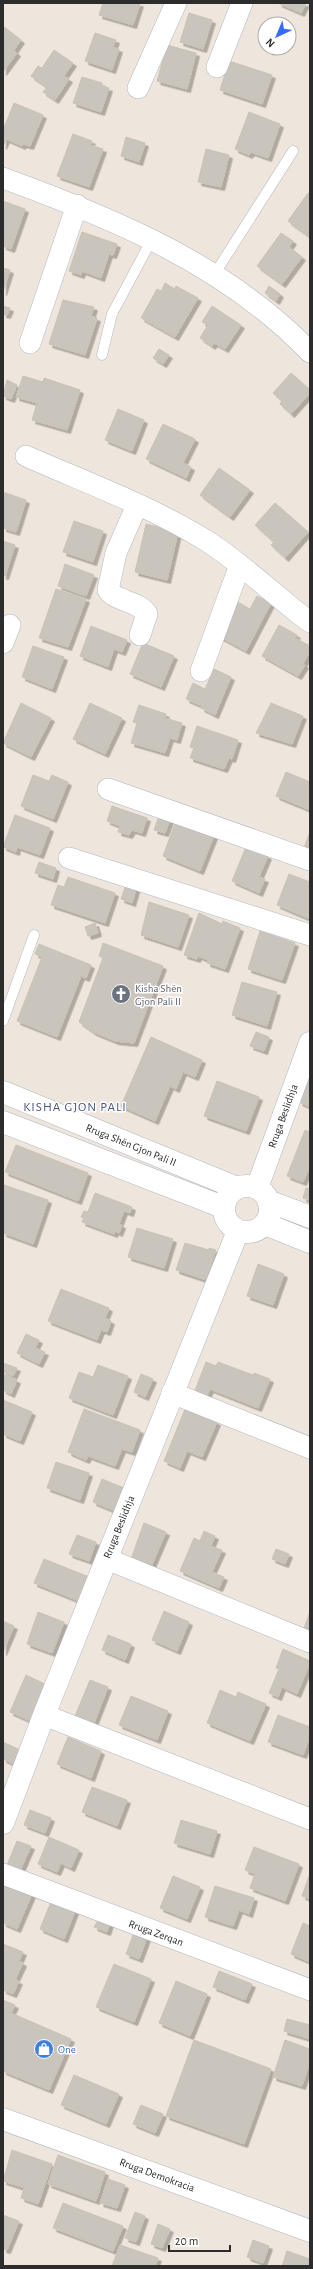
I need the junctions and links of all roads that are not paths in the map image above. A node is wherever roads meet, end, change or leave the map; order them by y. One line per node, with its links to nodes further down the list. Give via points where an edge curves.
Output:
1 (176, 3): 4 (street)
2 (242, 3): 3 (street)
3 (217, 67)
4 (138, 88)
5 (293, 151): 9 (lane)
6 (3, 178): 7 (street)
7 (77, 205): 8 (street); 10 (street)
8 (152, 238): 9 (street); 12 (lane, via 112,314)
9 (214, 275): 11 (street, via 255,302 290,331)
10 (30, 343)
11 (310, 352)
12 (102, 355)
13 (26, 456): 14 (street)
14 (137, 505): 15 (street, via 173,521); 17 (street, via 116,553 108,590 112,596 143,607 147,614)
15 (240, 565): 16 (street); 18 (street)
16 (310, 622)
17 (140, 635)
18 (201, 671)
19 (108, 789): 21 (street)
20 (69, 858): 23 (street)
21 (310, 860)
22 (34, 935): 24 (lane)
23 (310, 936)
24 (3, 1021)
25 (310, 1043): 28 (street, Rruga Beslidhja)
26 (3, 1092): 28 (street, Rruga Shën Gjon Pali II)
27 (3, 1122): 29 (street)
28 (254, 1192): 29 (street, via 227,1196); 30 (street, Rruga Shën Gjon Pali II); 31 (street, via 270,1212)
29 (223, 1207): 32 (street, via 227,1222)
30 (310, 1217)
31 (265, 1224): 32 (street, via 253,1232); 33 (street)
32 (238, 1231): 34 (street, Rruga Beslidhja)
33 (310, 1242)
34 (172, 1393): 35 (street); 36 (street, Rruga Beslidhja)
35 (310, 1448)
36 (107, 1559): 37 (street); 38 (street, Rruga Beslidhja)
37 (310, 1642)
38 (44, 1715): 39 (street); 40 (street, Rruga Beslidhja)
39 (310, 1819)
40 (3, 1823)
41 (3, 1874): 42 (street, Rruga Zerqan)
42 (310, 1990)
43 (3, 2119): 44 (street, Rruga Demokracia)
44 (310, 2231)

